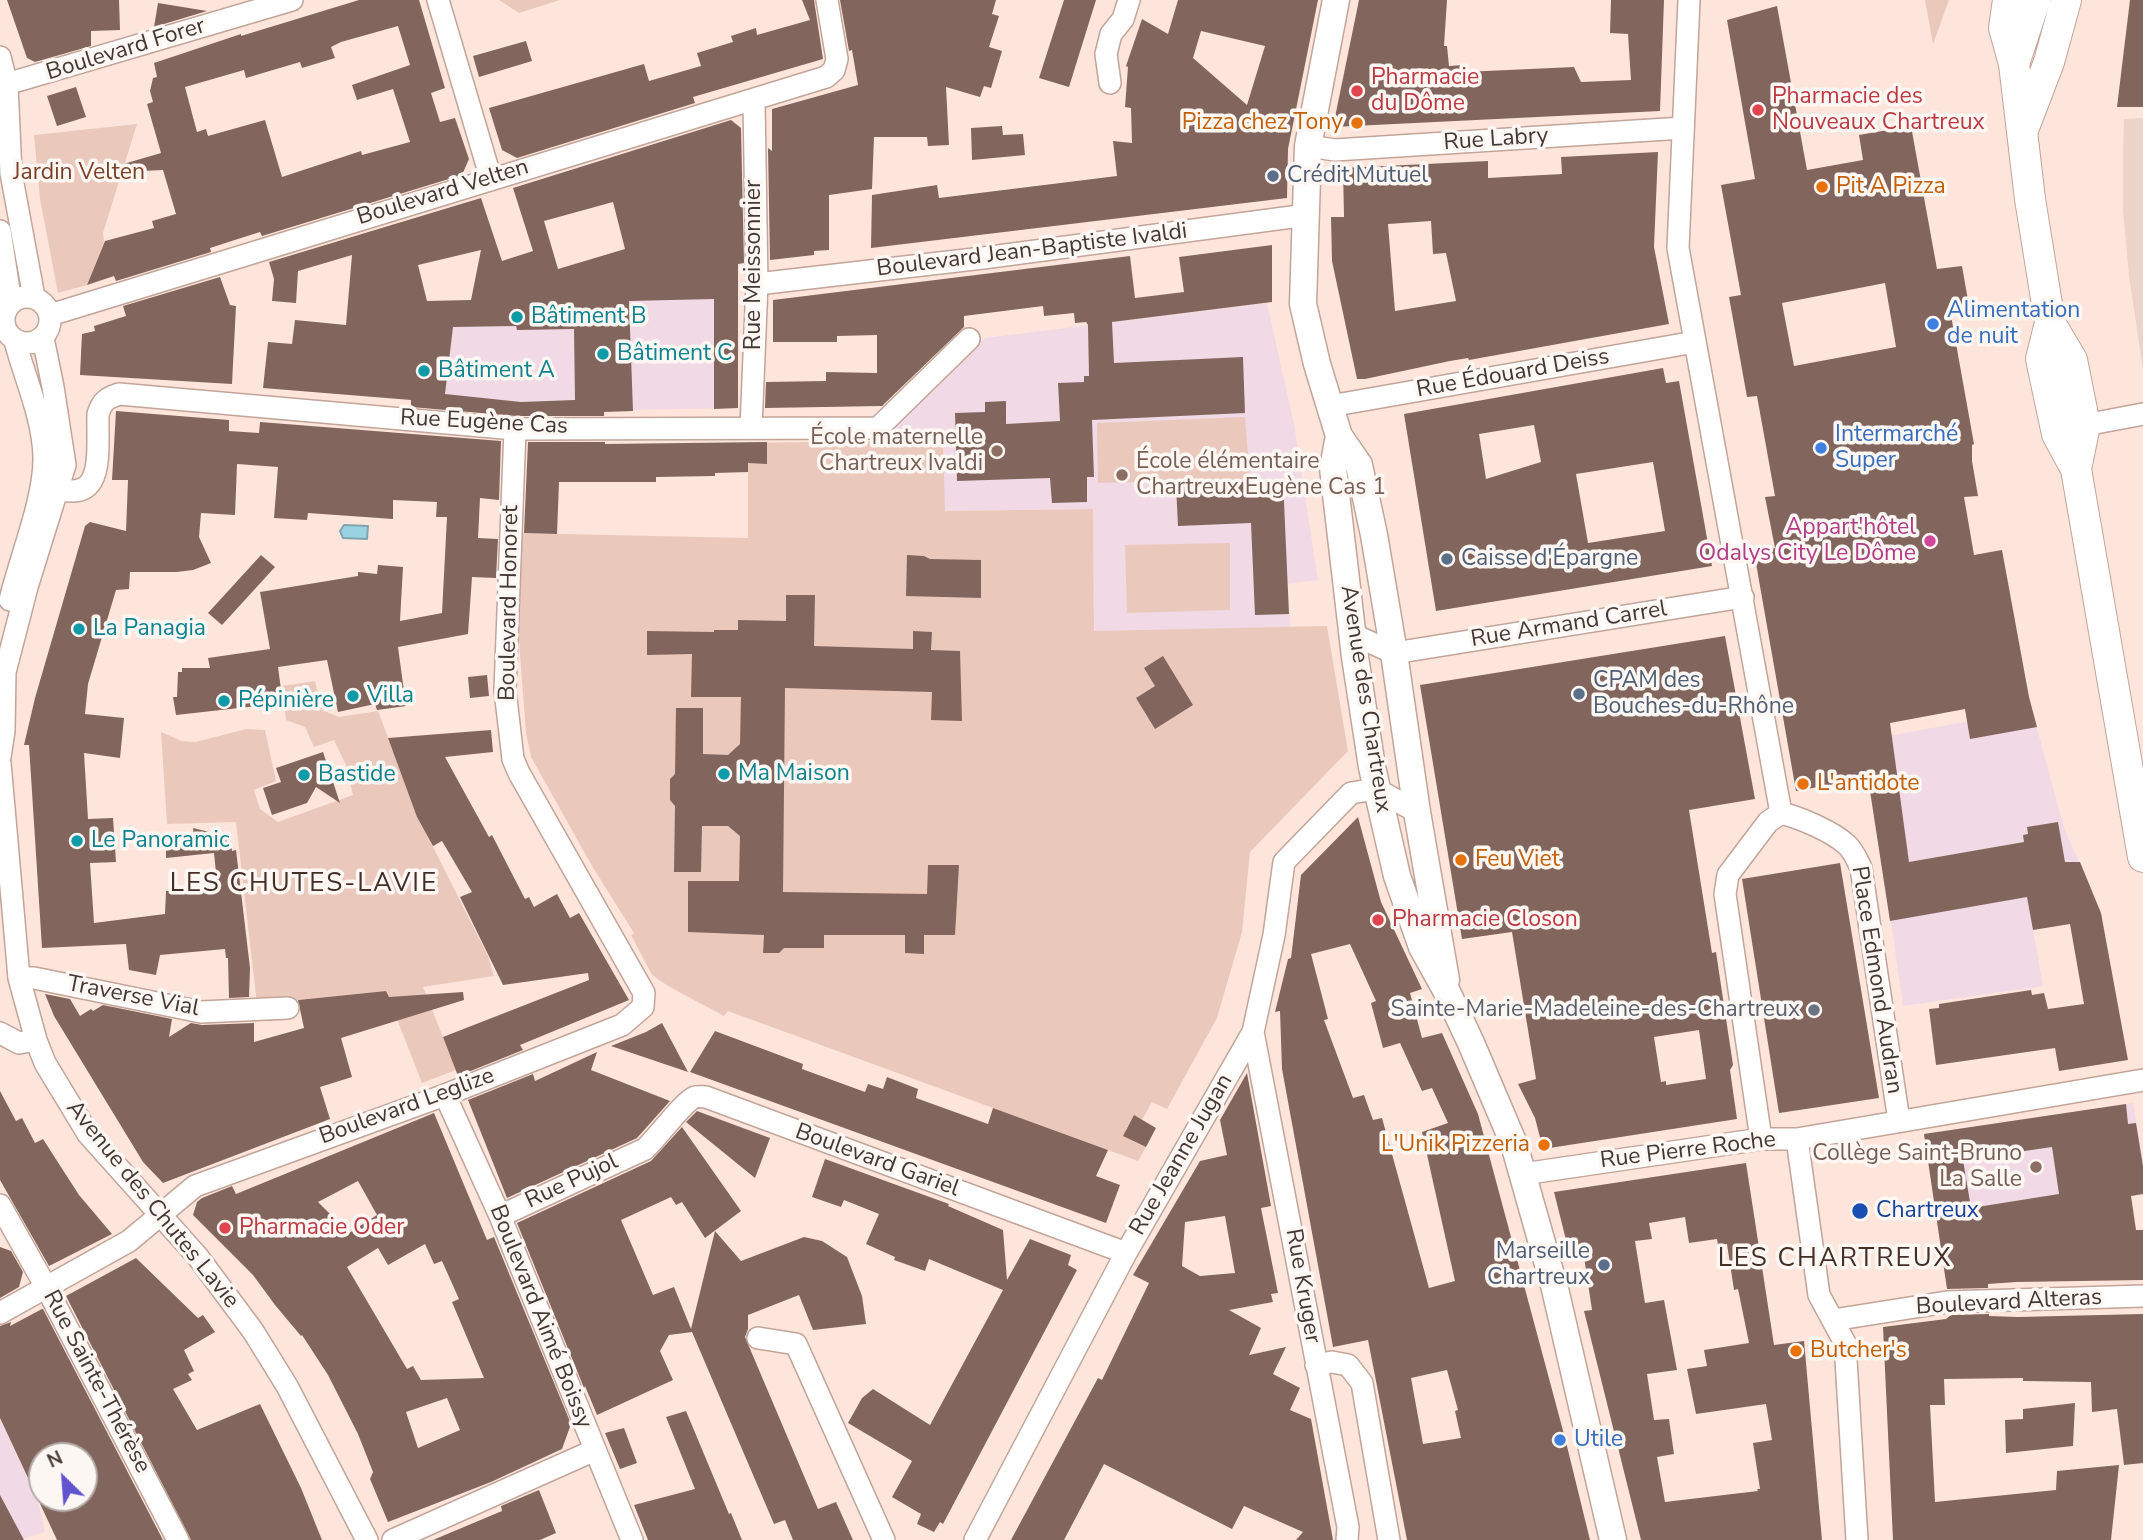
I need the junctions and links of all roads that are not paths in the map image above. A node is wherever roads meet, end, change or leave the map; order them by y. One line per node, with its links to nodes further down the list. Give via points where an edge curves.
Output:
1 (292, 0): 13 (street, Boulevard Forer)
2 (438, 0): 18 (street)
3 (827, 0): 14 (street, Boulevard Velten, via 837,59 834,70 827,77)
4 (1129, 0): 12 (street, via 1106,54)
5 (1336, 0): 17 (street, Avenue des Chartreux)
6 (1689, 0): 15 (street)
7 (2008, 0): 11 (main road, via 2004,28)
8 (2035, 0): 11 (main road)
9 (2066, 0): 16 (main road)
10 (0, 57): 13 (street)
11 (2014, 64): 16 (main road)
12 (1110, 83)
13 (4, 86): 22 (street, via 11,173)
14 (754, 101): 18 (street, Boulevard Velten); 21 (street, Rue Meissonnier)
15 (1683, 128): 17 (street, Rue Labry, via 1335,150); 28 (street, via 1678,248)
16 (2022, 134): 24 (main road)
17 (1308, 146): 19 (street, Avenue des Chartreux)
18 (491, 179): 23 (street, Boulevard Velten)
19 (1307, 215): 21 (street, Boulevard Jean-Baptiste Ivaldi); 29 (street, Avenue des Chartreux, via 1303,304)
20 (0, 231): 25 (street, Avenue des Chutes Lavie)
21 (757, 284): 32 (street, Rue Meissonnier)
22 (34, 298): 23 (street); 25 (street, via 18,298)
23 (50, 315): 26 (street)
24 (2050, 323): 31 (main road, via 2072,360); 35 (main road, via 2041,359 2057,434)
25 (7, 327): 26 (street, via 31,343); 36 (street, Avenue des Chutes Lavie, via 42,431)
26 (43, 338): 36 (street, Avenue des Chutes Lavie, via 65,465)
27 (969, 339): 32 (street, Rue Eugène Cas, via 878,428)
28 (1695, 342): 29 (street, Rue Édouard Deiss); 37 (street)
29 (1330, 406): 34 (street, Avenue des Chartreux)
30 (2143, 414): 31 (street)
31 (2085, 425): 35 (main road)
32 (751, 428): 33 (street, Rue Eugène Cas)
33 (515, 429): 36 (street, Rue Eugène Cas, via 119,394 107,397 98,414 92,483 83,489); 48 (street, Boulevard Honoret, via 505,690 513,759)
34 (1339, 436): 38 (street, Avenue des Chartreux, via 1333,468); 40 (street, Avenue des Chartreux, via 1359,466)
35 (2076, 469): 45 (main road)
36 (50, 486): 39 (street, Avenue des Chutes Lavie); 41 (street, Avenue des Chutes Lavie, via 5,672)
37 (1743, 597): 40 (street, Rue Armand Carrel); 44 (street)
38 (1354, 635): 40 (street); 42 (street, Avenue des Chartreux)
39 (0, 641)
40 (1394, 653): 43 (street, Avenue des Chartreux)
41 (0, 760): 46 (street, Avenue des Chutes Lavie)
42 (1376, 789): 43 (street); 47 (street, Avenue des Chartreux, via 1396,876 1422,947); 50 (street, Rue Jeanne Jugan, via 1351,793 1284,862)
43 (1417, 812): 47 (street, Avenue des Chartreux)
44 (1781, 813): 55 (street, Place Edmond Audran, via 1798,817 1846,844 1861,868); 56 (street, via 1768,822 1728,876 1725,894)
45 (2143, 857)
46 (19, 978): 49 (street, Traverse Vial, via 201,1012); 52 (street, Avenue des Chutes Lavie)
47 (1447, 992): 59 (street, Avenue des Chartreux, via 1499,1104)
48 (644, 993): 54 (street, Boulevard Leglize, via 643,1007 622,1025)
49 (288, 1008)
50 (1253, 1032): 64 (street, Rue Jeanne Jugan); 70 (street, Rue Kruger)
51 (0, 1033): 52 (street, via 19,1042)
52 (36, 1040): 61 (street, Avenue des Chutes Lavie, via 54,1080 88,1134)
53 (2143, 1080): 55 (street, Rue Pierre Roche)
54 (445, 1095): 61 (street, Boulevard Leglize, via 195,1186); 62 (street, Boulevard Aimé Boissy)
55 (1899, 1121): 57 (street, Rue Pierre Roche)
56 (1761, 1139): 57 (street, Rue Pierre Roche); 59 (street, Rue Pierre Roche)
57 (1797, 1139): 68 (street, via 1819,1295)
58 (645, 1149): 62 (street, Rue Pujol); 64 (street, Boulevard Gariel, via 686,1103 706,1097)
59 (1523, 1174): 80 (street, Avenue des Chartreux, via 1555,1289)
60 (0, 1205): 63 (street, Rue Sainte-Thérèse)
61 (160, 1215): 65 (street, Boulevard Leglize, via 129,1241); 73 (street, Avenue des Chutes Lavie, via 254,1331)
62 (500, 1216): 71 (street, Boulevard Aimé Boissy)
63 (6, 1227): 65 (street, Rue Sainte-Thérèse)
64 (1126, 1253): 77 (street, Rue Jeanne Jugan)
65 (46, 1287): 67 (street, Boulevard Leglize); 72 (street, Rue Sainte-Thérèse)
66 (2143, 1296): 68 (street, Boulevard Alteras, via 1947,1302)
67 (0, 1313)
68 (1833, 1320): 81 (street, via 1845,1343)
69 (758, 1338): 76 (street, via 796,1344)
70 (1316, 1364): 78 (street, Rue Kruger); 79 (street, via 1348,1365 1362,1383)
71 (595, 1450): 74 (street); 75 (street, Boulevard Aimé Boissy)
72 (178, 1540)
73 (367, 1540)
74 (393, 1540)
75 (632, 1540)
76 (884, 1540)
77 (975, 1540)
78 (1347, 1540)
79 (1389, 1540)
80 (1613, 1540)
81 (1857, 1540)

